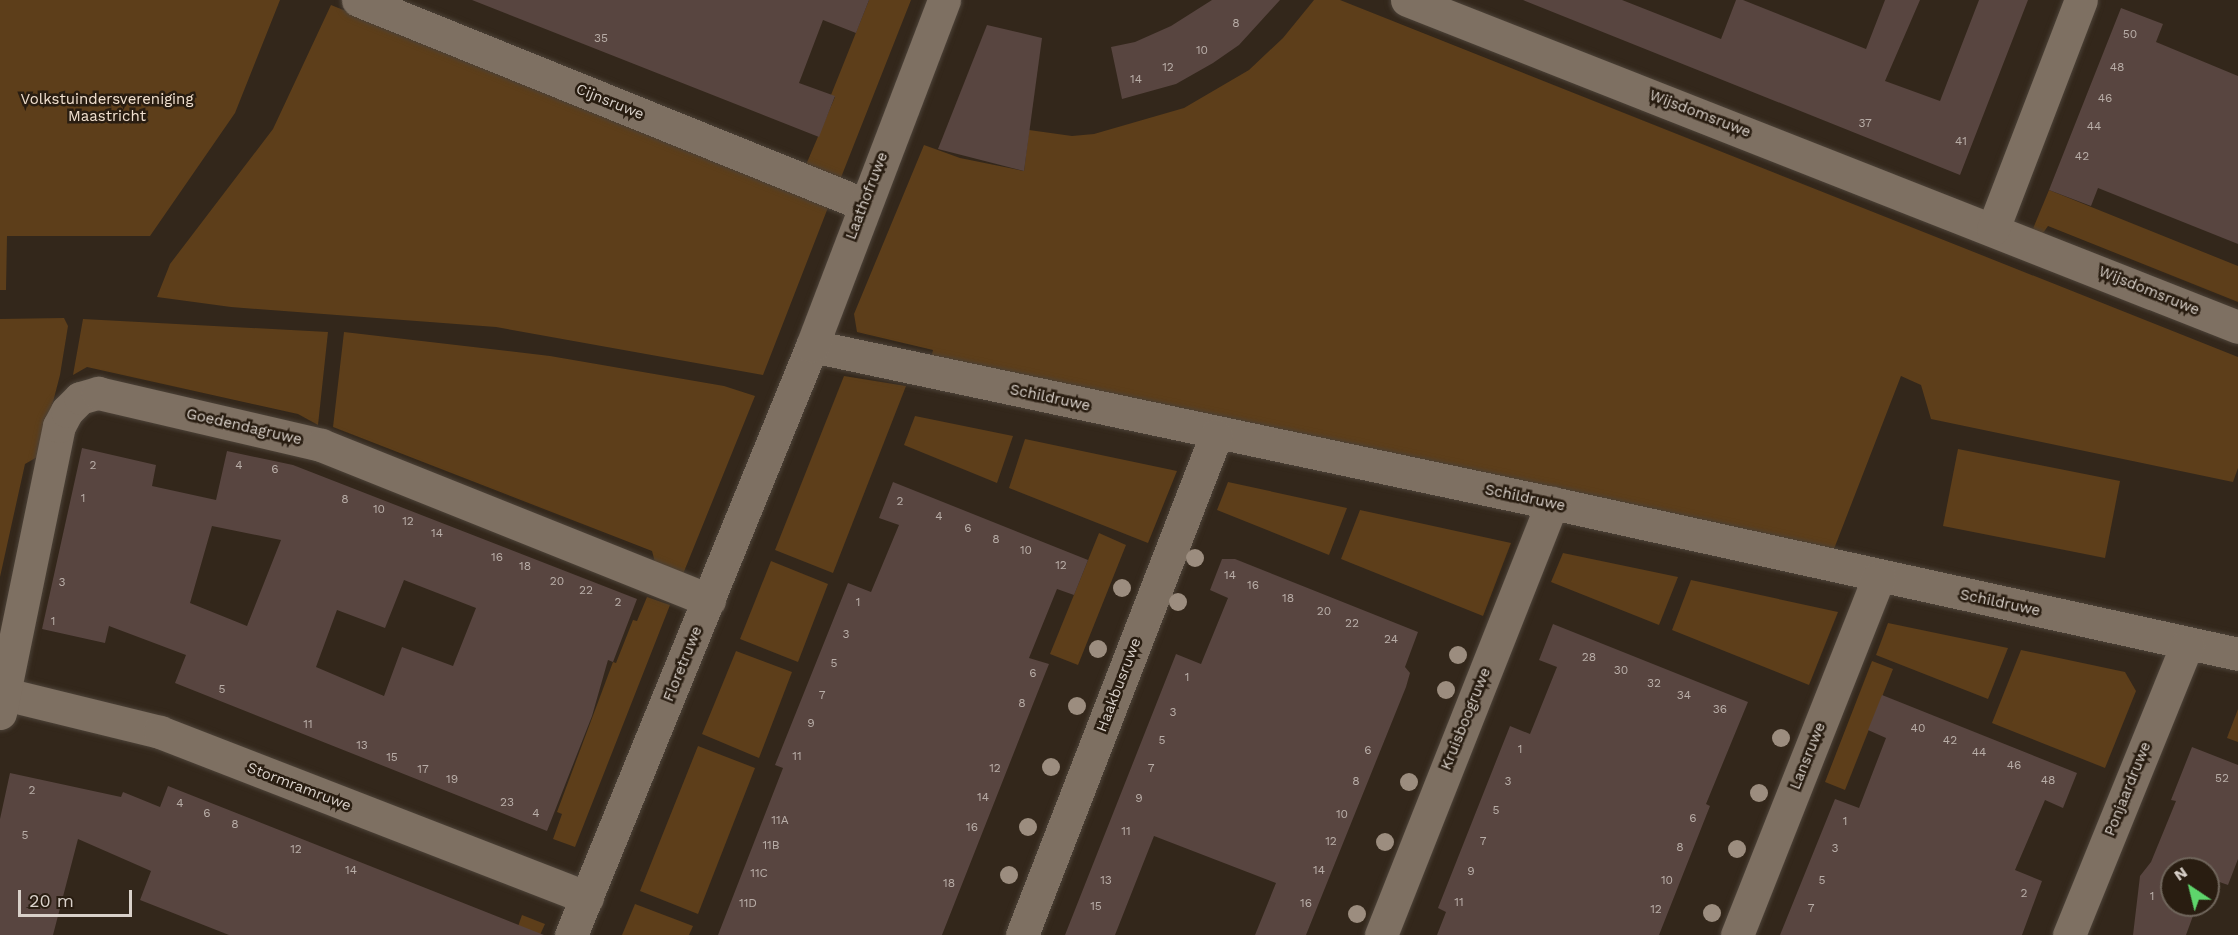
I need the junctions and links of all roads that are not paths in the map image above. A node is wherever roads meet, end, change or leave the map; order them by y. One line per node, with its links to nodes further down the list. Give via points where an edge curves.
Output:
1 (358, 0): 5 (street, Cijnsruwe)
2 (944, 0): 5 (street, Laathofruwe)
3 (1407, 0): 6 (street, Wijsdomsruwe)
4 (2080, 0): 6 (street)
5 (863, 204): 8 (street, Laathofruwe)
6 (1993, 229): 7 (street, Wijsdomsruwe)
7 (2238, 327)
8 (812, 346): 9 (street, Laathofruwe); 10 (street, Schildruwe)
9 (792, 393): 13 (street, Floretruwe)
10 (1216, 435): 11 (street, Schildruwe); 19 (street, Haakbusruwe)
11 (1552, 503): 12 (street, Schildruwe); 20 (street, Kruisboogruwe)
12 (1879, 577): 14 (street, Schildruwe); 21 (street, Lansruwe)
13 (709, 600): 16 (street, Goedendagruwe, via 321,445 98,393 80,398 59,426); 17 (street, Floretruwe)
14 (2187, 644): 15 (street, Schildruwe); 22 (street, Ponjaardruwe)
15 (2238, 654)
16 (2, 704): 17 (street, Stormramruwe, via 160,732)
17 (587, 898): 18 (street, Floretruwe)
18 (572, 935)
19 (1022, 935)
20 (1381, 935)
21 (1737, 935)
22 (2069, 935)

